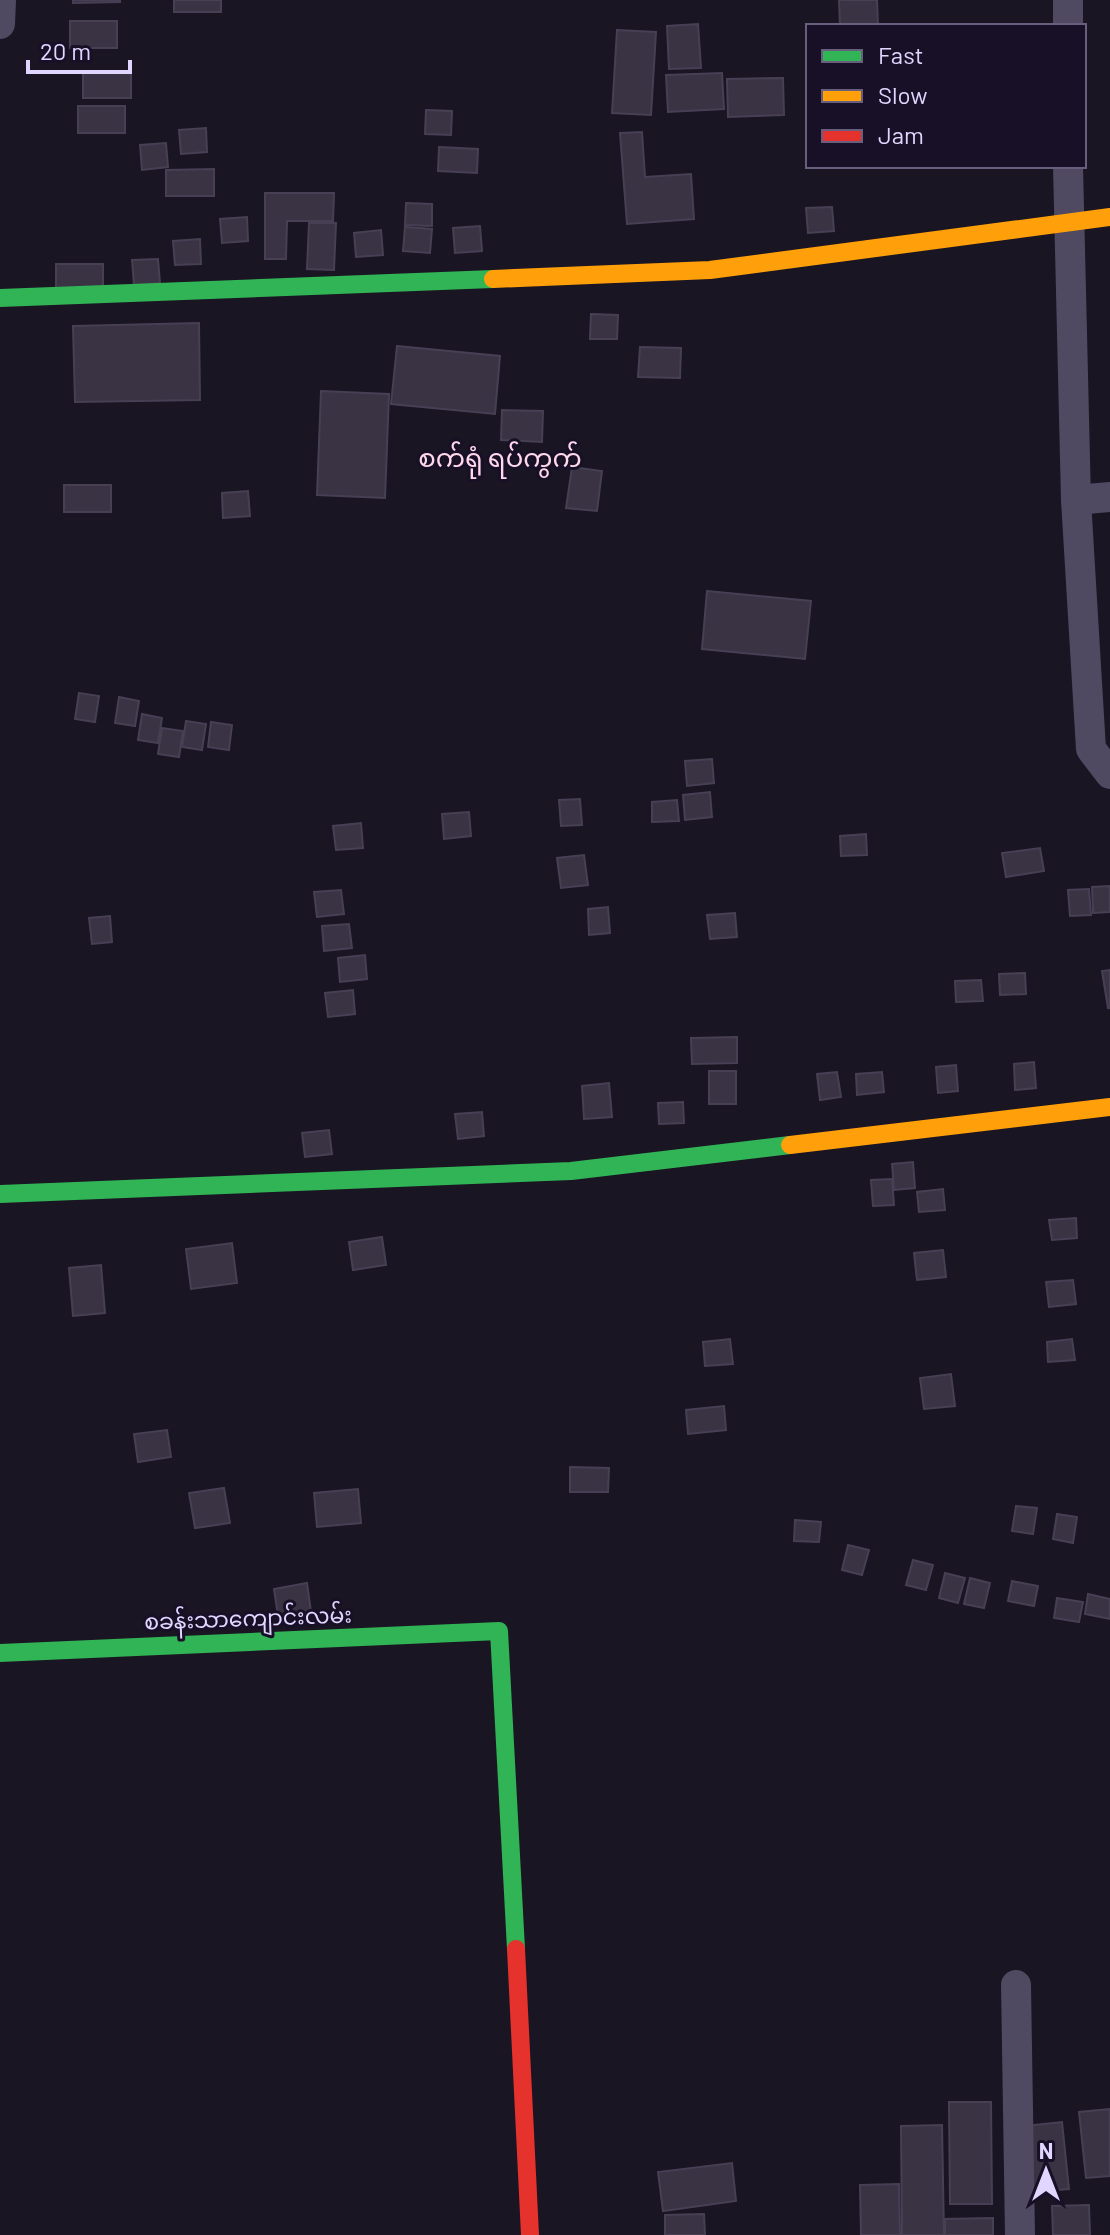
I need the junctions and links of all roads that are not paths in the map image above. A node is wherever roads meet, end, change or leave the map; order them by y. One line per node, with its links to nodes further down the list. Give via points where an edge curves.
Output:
1 (1, 0): 3 (street)
2 (1068, 0): 4 (street)
3 (0, 24)
4 (1068, 24)
5 (1068, 168): 7 (street)
6 (1110, 217): 7 (street)
7 (1068, 222): 8 (street, via 710,270); 10 (street)
8 (0, 298)
9 (1110, 497): 10 (street)
10 (1076, 500): 11 (street, via 1091,749)
11 (1110, 774)
12 (1110, 1107): 13 (street, via 571,1171)
13 (0, 1194)
14 (0, 1653): 16 (street, စခန်းသာကျောင်းလမ်း, via 499,1631)
15 (1016, 1985): 17 (street)
16 (530, 2235)
17 (1020, 2235)

